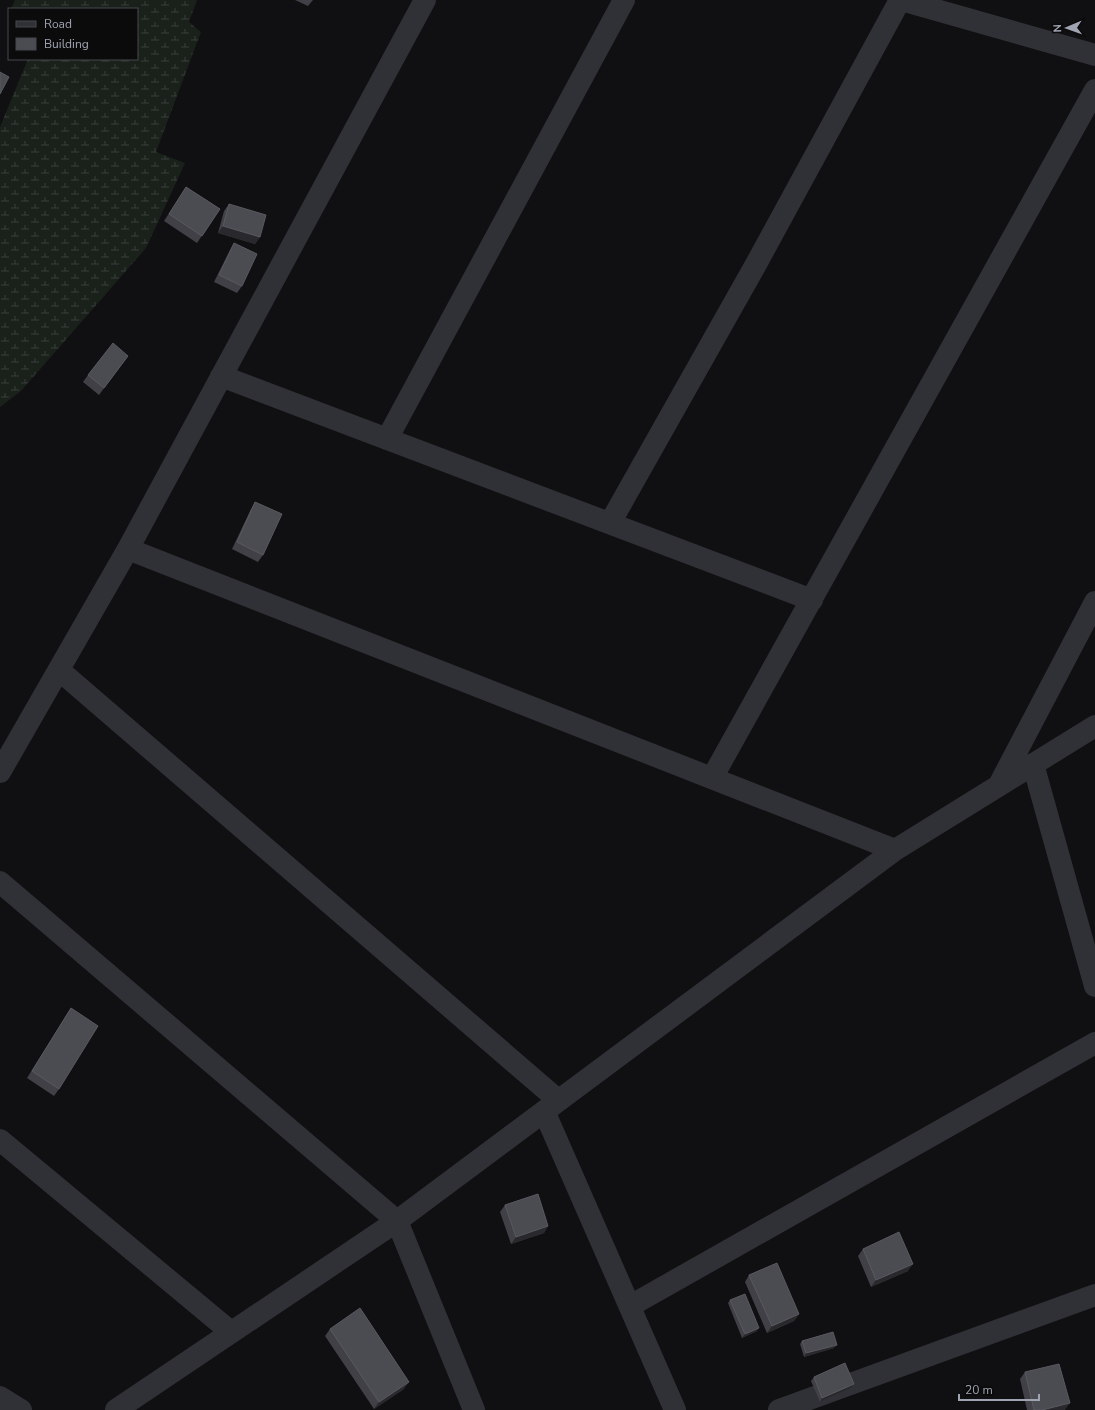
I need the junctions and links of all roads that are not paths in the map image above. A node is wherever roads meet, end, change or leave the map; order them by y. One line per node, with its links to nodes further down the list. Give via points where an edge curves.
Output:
1 (425, 0): 6 (street)
2 (624, 0): 7 (street)
3 (901, 0): 4 (street); 8 (street)
4 (1095, 55)
5 (1095, 90): 10 (street)
6 (221, 376): 7 (street); 9 (street)
7 (387, 439): 8 (street)
8 (610, 523): 10 (street)
9 (128, 549): 12 (street); 16 (street)
10 (812, 600): 16 (street)
11 (1095, 602): 17 (street)
12 (59, 670): 15 (street); 22 (street)
13 (1095, 726): 14 (street)
14 (1033, 764): 17 (street); 20 (street)
15 (0, 772)
16 (712, 778): 18 (street)
17 (999, 785): 18 (street)
18 (895, 850): 22 (street)
19 (0, 882): 24 (street)
20 (1095, 986)
21 (1095, 1043): 26 (street)
22 (551, 1105): 24 (street); 26 (street)
23 (0, 1140): 27 (street)
24 (397, 1221): 27 (street); 31 (street)
25 (1095, 1295): 33 (street)
26 (630, 1306): 32 (street)
27 (231, 1332): 30 (street)
28 (0, 1397): 29 (street)
29 (21, 1410)
30 (116, 1410)
31 (474, 1410)
32 (675, 1410)
33 (779, 1410)

